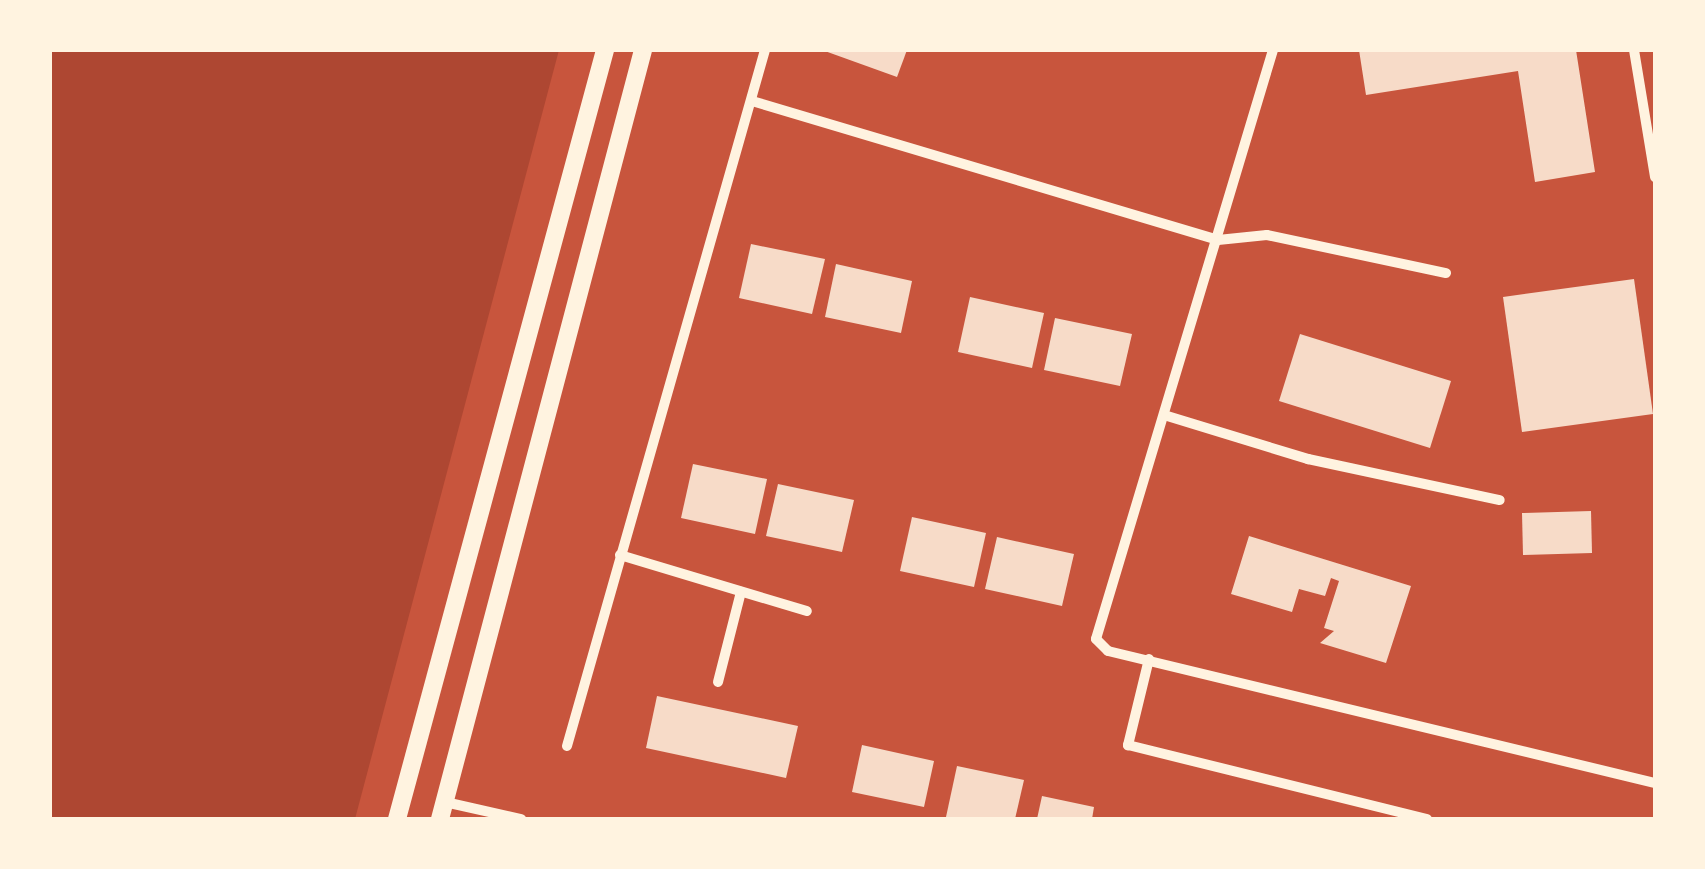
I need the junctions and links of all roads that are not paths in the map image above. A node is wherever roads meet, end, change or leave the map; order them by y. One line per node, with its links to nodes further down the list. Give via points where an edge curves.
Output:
1 (605, 50): 20 (main road)
2 (644, 50): 19 (main road)
3 (765, 50): 6 (street)
4 (1273, 50): 8 (street)
5 (1634, 50): 7 (street)
6 (752, 102): 8 (street); 12 (street)
7 (1655, 178)
8 (1218, 240): 9 (street, via 1267,235); 10 (street)
9 (1446, 273)
10 (1164, 415): 11 (street, via 1308,459); 15 (street, via 1095,633 1108,651)
11 (1500, 500)
12 (620, 556): 13 (street); 17 (street)
13 (741, 592): 14 (street); 16 (street)
14 (807, 611)
15 (1149, 659): 18 (street); 22 (street, via 1128,745)
16 (718, 682)
17 (567, 746)
18 (1655, 783)
19 (442, 810): 21 (street)
20 (398, 819)
21 (521, 819)
22 (1427, 819)

